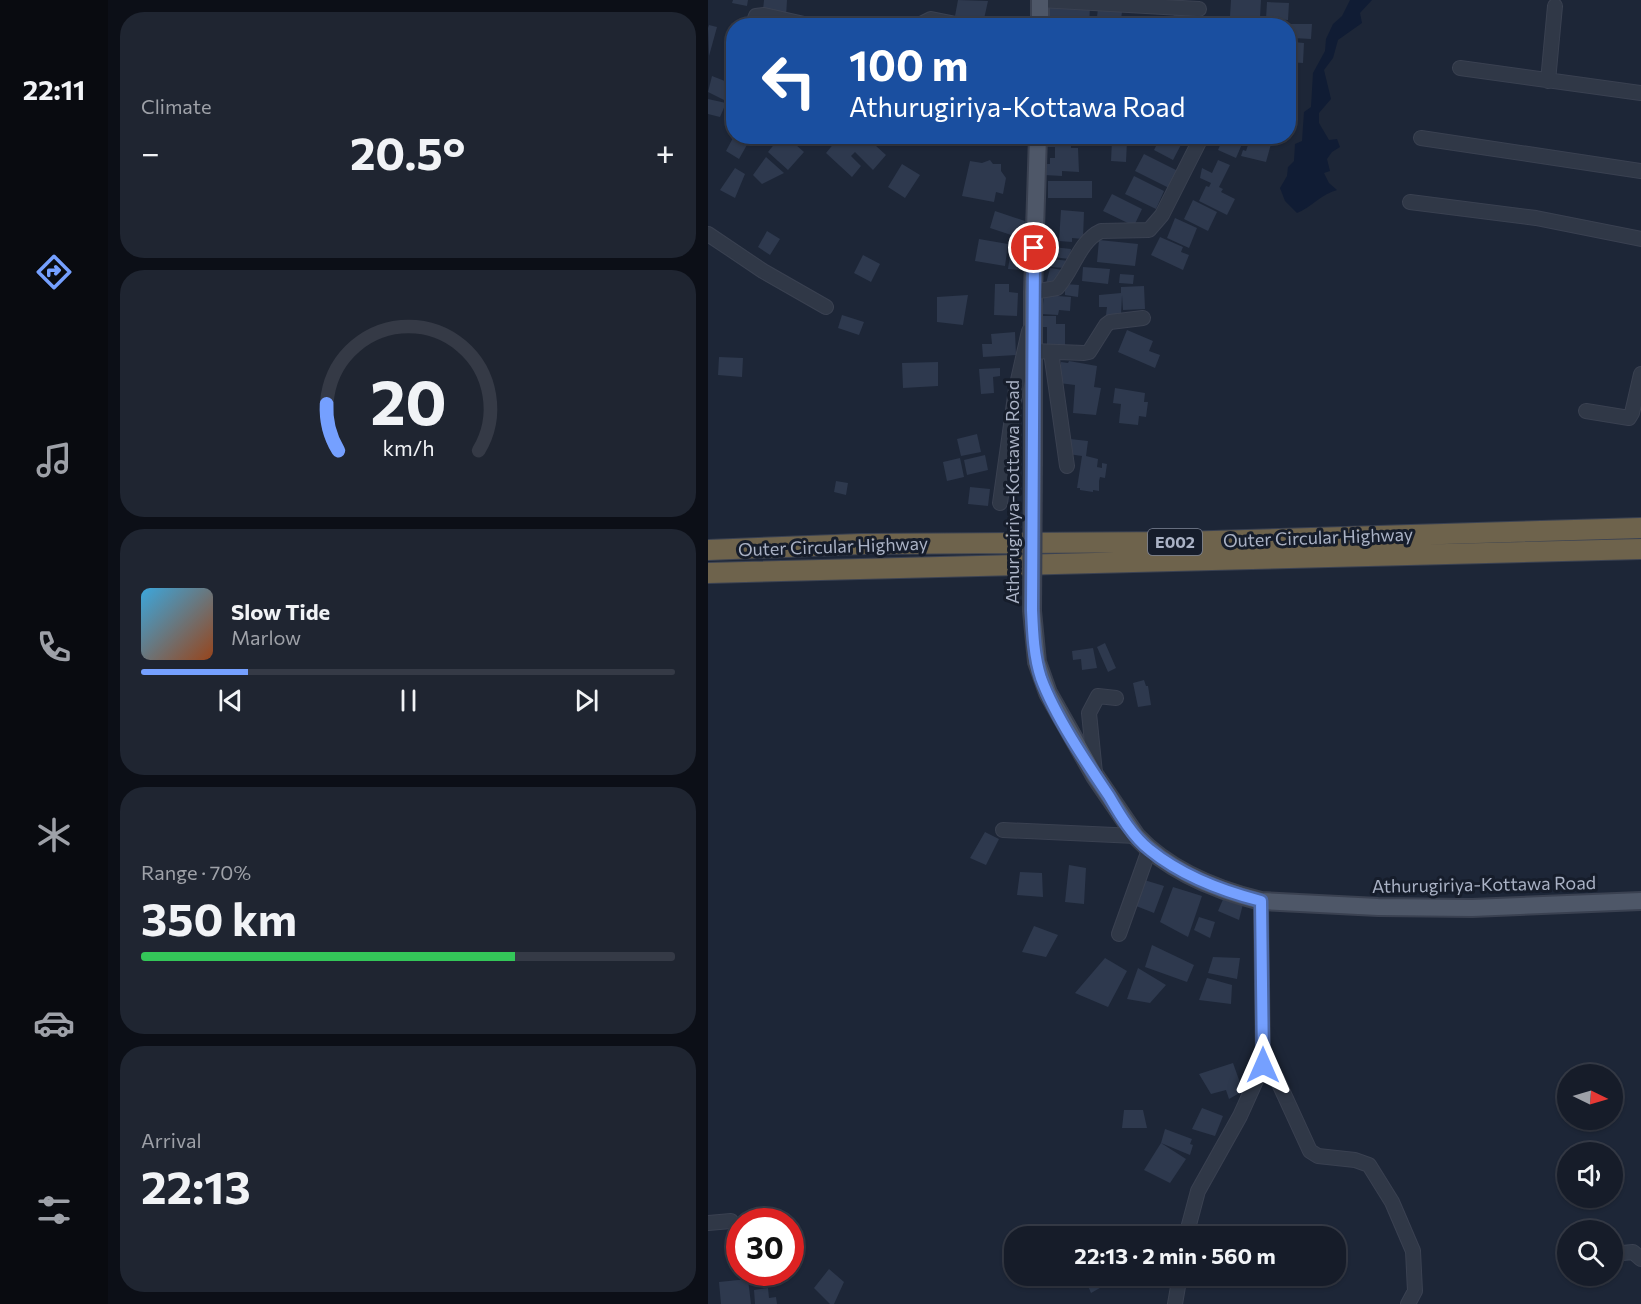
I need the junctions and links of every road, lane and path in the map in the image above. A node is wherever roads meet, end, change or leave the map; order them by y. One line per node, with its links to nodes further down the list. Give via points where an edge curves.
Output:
1 (1040, 0): 3 (street); 6 (main road)
2 (1555, 6): 8 (street)
3 (1199, 10)
4 (755, 18): 5 (street)
5 (777, 18)
6 (1040, 18)
7 (1460, 68): 8 (street)
8 (1548, 81): 9 (street)
9 (1641, 93)
10 (1421, 138): 13 (street)
11 (1038, 144): 17 (main road, Athurugiriya-Kottawa Road)
12 (1198, 144): 17 (street, via 1155,225 1149,230 1094,234 1057,288)
13 (1641, 171)
14 (1410, 202): 16 (street, via 1536,218)
15 (708, 234): 18 (street)
16 (1641, 239)
17 (1033, 292): 19 (main road, Athurugiriya-Kottawa Road)
18 (826, 307)
19 (1033, 315): 21 (main road, Athurugiriya-Kottawa Road); 26 (street, via 1016,389)
20 (1143, 318): 22 (street, via 1110,322 1089,352)
21 (1033, 351): 22 (street); 32 (main road, Athurugiriya-Kottawa Road, bridge, via 1032,610 1037,662 1041,678)
22 (1051, 352): 25 (street)
23 (1641, 374): 24 (street, via 1629,417)
24 (1586, 411)
25 (1067, 466)
26 (1000, 503)
27 (1641, 528): 29 (highway, Outer Circular Highway / E002, via 1179,542 861,544)
28 (1641, 549): 30 (highway, Outer Circular Highway / E002)
29 (708, 550)
30 (708, 573)
31 (1116, 698): 32 (street, via 1098,696 1089,713)
32 (1095, 776): 34 (main road, Athurugiriya-Kottawa Road)
33 (1003, 830): 34 (street)
34 (1137, 836): 35 (main road, Athurugiriya-Kottawa Road)
35 (1149, 850): 36 (main road, Athurugiriya-Kottawa Road, via 1190,876); 38 (street)
36 (1261, 901): 37 (main road, Athurugiriya-Kottawa Road, via 1472,908); 39 (street)
37 (1641, 901)
38 (1119, 934)
39 (1263, 1065): 42 (street, via 1198,1191); 47 (street, via 1277,1079 1310,1151 1318,1156 1370,1165 1392,1202 1413,1251 1415,1291)
40 (726, 1221): 41 (street)
41 (708, 1223)
42 (1189, 1226)
43 (1623, 1253): 44 (street, via 1633,1252)
44 (1641, 1259)
45 (1178, 1286): 46 (street)
46 (1175, 1304)
47 (1408, 1304)

